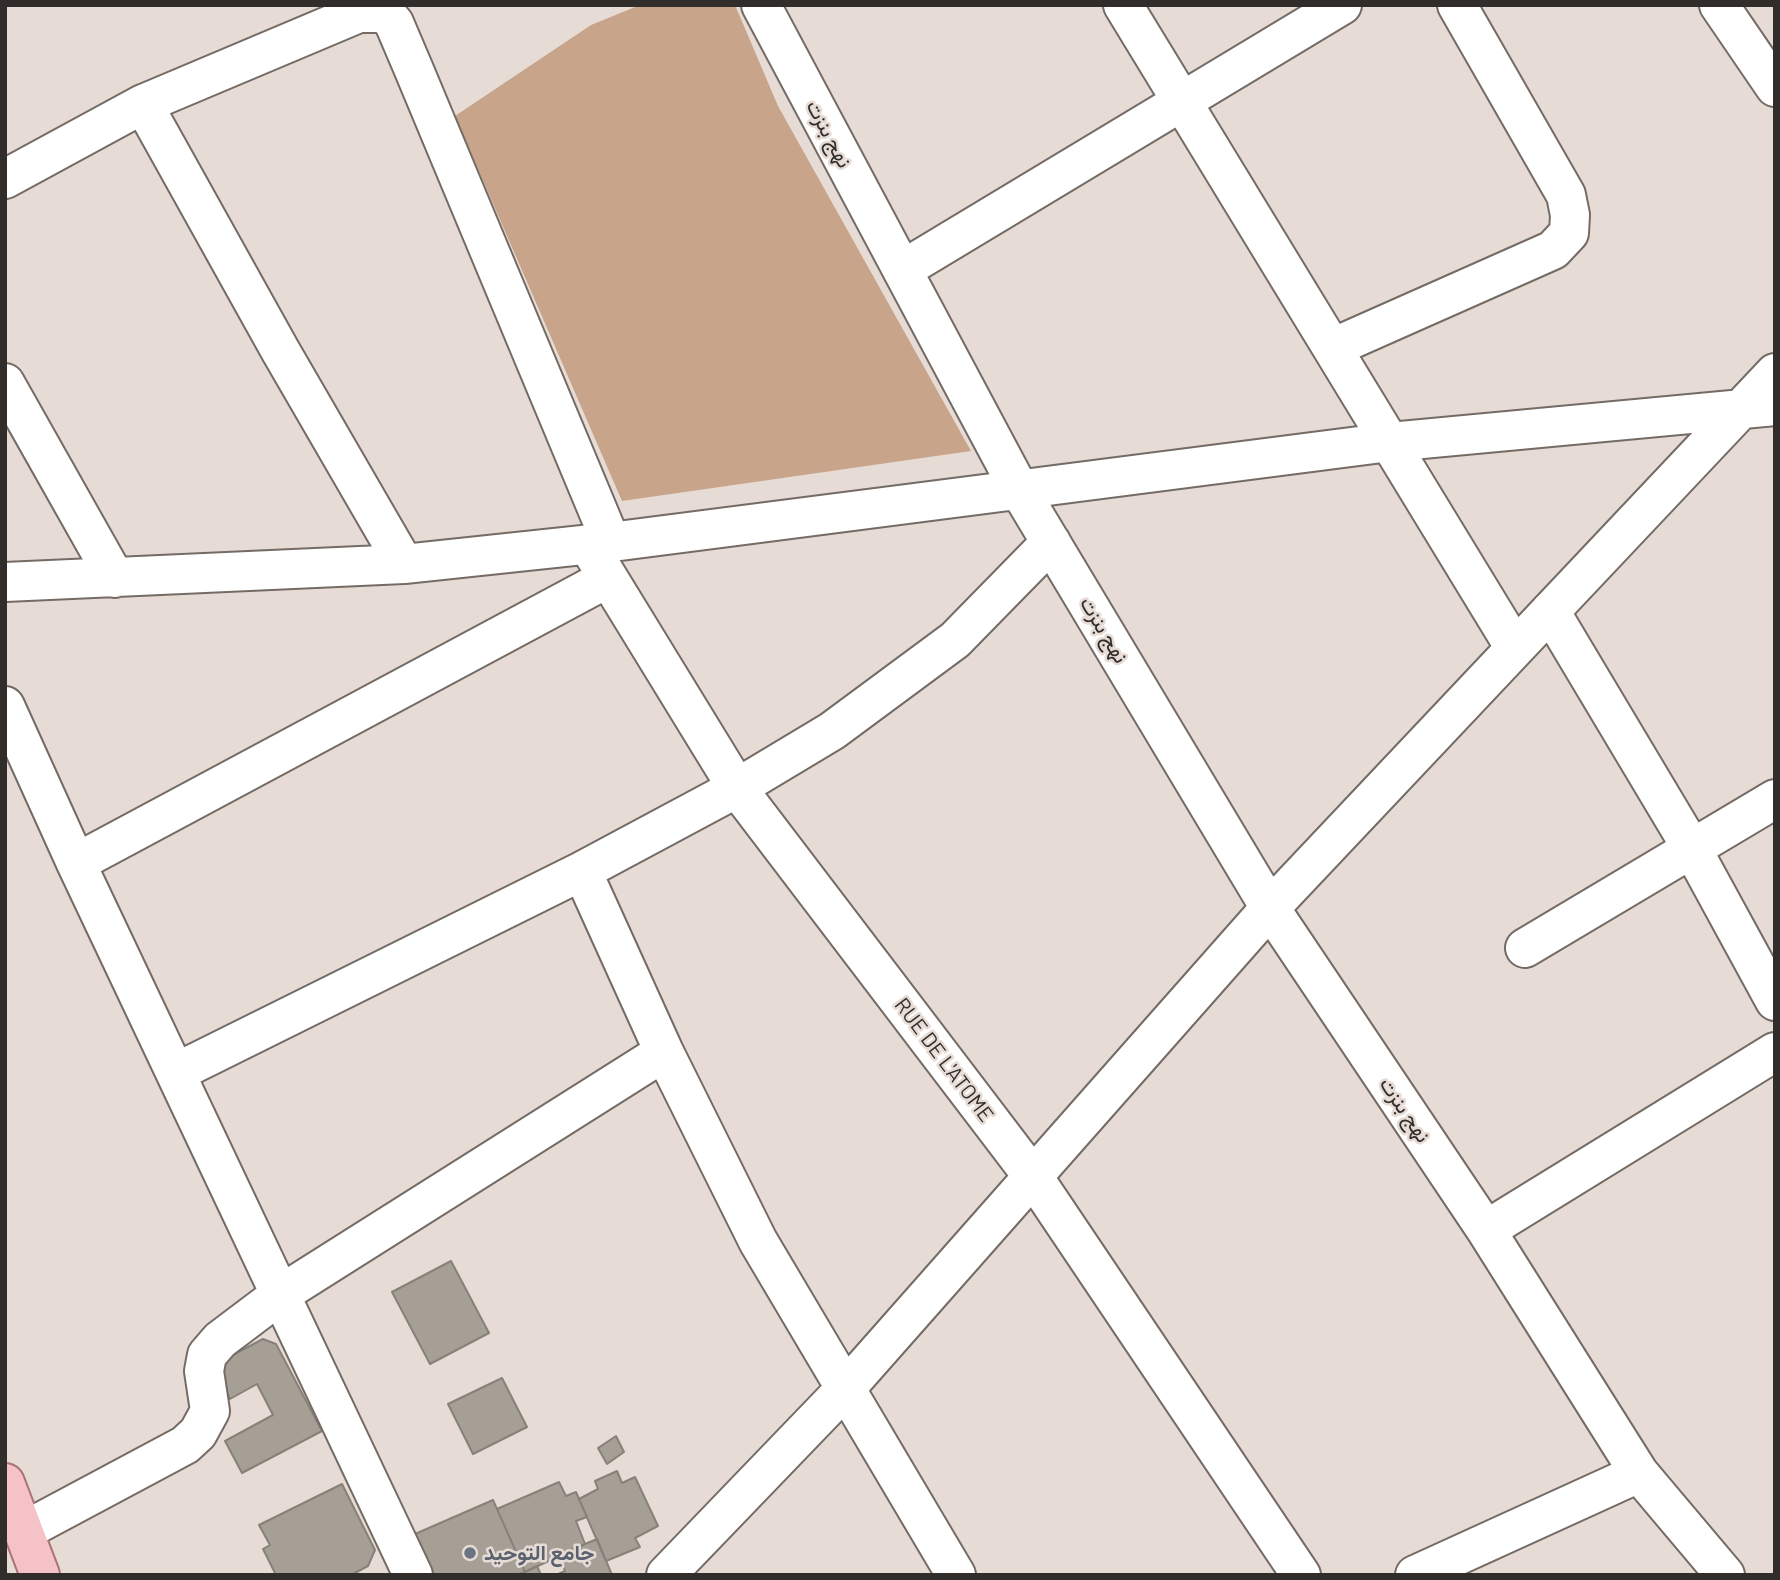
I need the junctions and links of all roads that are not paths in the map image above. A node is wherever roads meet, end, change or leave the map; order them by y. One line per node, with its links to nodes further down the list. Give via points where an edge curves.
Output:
1 (1124, 5): 7 (street)
2 (1342, 5): 7 (street)
3 (1457, 5): 11 (street, via 1566,195 1569,233 1553,250)
4 (1718, 5): 6 (street)
5 (771, 9): 10 (street, نهج بنزت)
6 (1775, 87)
7 (1181, 101): 10 (street); 11 (street)
8 (143, 103): 9 (street); 18 (street, RUE DE L'ATOME, via 359,13 385,13 414,70); 19 (street)
9 (5, 180)
10 (902, 270): 16 (street, نهج بنزت)
11 (1332, 348): 15 (street)
12 (1775, 373): 14 (street)
13 (5, 383): 20 (street)
14 (1758, 408): 15 (street); 22 (street)
15 (1390, 442): 16 (street); 23 (street)
16 (1020, 491): 17 (street, نهج بنزت); 18 (street)
17 (1051, 542): 25 (street, via 956,640 832,731); 30 (street, نهج بنزت)
18 (602, 555): 19 (street); 25 (street, RUE DE L'ATOME); 28 (street)
19 (404, 564): 20 (street)
20 (115, 578): 21 (street)
21 (5, 582)
22 (1550, 611): 23 (street); 27 (street)
23 (1515, 648): 30 (street)
24 (5, 706): 28 (street)
25 (737, 788): 29 (street); 36 (street, RUE DE L'ATOME)
26 (1775, 799): 27 (street)
27 (1691, 847): 31 (street); 32 (street)
28 (76, 863): 35 (street)
29 (582, 871): 33 (street); 35 (street)
30 (1270, 908): 36 (street); 37 (street, نهج بنزت)
31 (1525, 948)
32 (1775, 1001)
33 (664, 1052): 38 (street); 39 (street, via 758,1241)
34 (1775, 1052): 37 (street)
35 (177, 1072): 38 (street)
36 (1034, 1178): 39 (street); 47 (street, RUE DE L'ATOME)
37 (1486, 1230): 40 (street, نهج بنزت)
38 (281, 1294): 42 (street, via 207,1355 204,1371 210,1411 185,1446); 44 (street)
39 (846, 1388): 45 (street); 46 (street)
40 (1639, 1473): 48 (street); 49 (street, نهج بنزت)
41 (5, 1483): 42 (main road)
42 (24, 1531): 43 (main road)
43 (40, 1575)
44 (414, 1575)
45 (666, 1575)
46 (956, 1575)
47 (1301, 1575)
48 (1415, 1575)
49 (1725, 1575)

